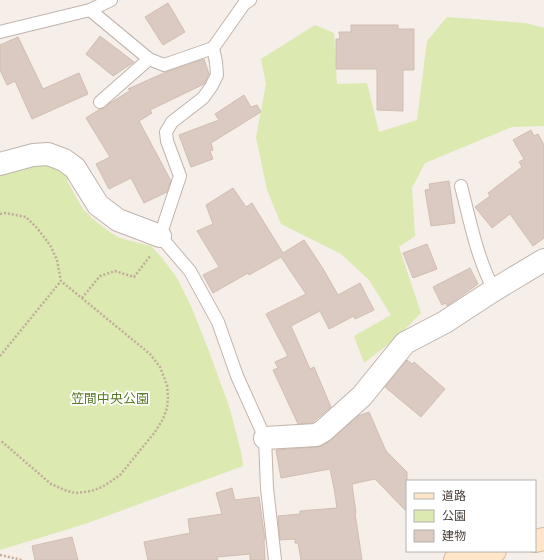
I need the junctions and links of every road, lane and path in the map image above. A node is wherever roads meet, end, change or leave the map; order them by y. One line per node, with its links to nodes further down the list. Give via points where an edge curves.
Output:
1 (111, 0): 3 (lane)
2 (250, 0): 5 (lane, via 244,4)
3 (90, 10): 4 (lane); 6 (lane)
4 (0, 32)
5 (213, 48): 6 (lane, via 164,65); 11 (lane, via 217,75 211,87 204,98 172,122 166,132 180,176)
6 (149, 59): 7 (lane)
7 (100, 102)
8 (0, 164): 11 (street, via 33,155 48,154 64,160 76,168 98,205 118,220)
9 (461, 186): 14 (lane, via 478,250)
10 (0, 214): 13 (path, via 26,217 38,228 57,260)
11 (160, 236): 15 (path, via 158,247 134,277 115,271 100,276); 17 (lane, via 190,271 218,322 237,376)
12 (544, 260): 14 (street)
13 (61, 281): 15 (path); 16 (path)
14 (494, 290): 17 (street, via 445,322 405,343 362,396 323,431 316,435)
15 (82, 298): 18 (path, via 150,354 160,367 167,385 168,398 163,419 120,475 102,487 76,493 51,484)
16 (0, 356)
17 (265, 438): 22 (lane, via 267,488)
18 (0, 440)
19 (491, 552): 23 (street)
20 (0, 555): 21 (path)
21 (22, 560)
22 (275, 560)
23 (455, 560)

